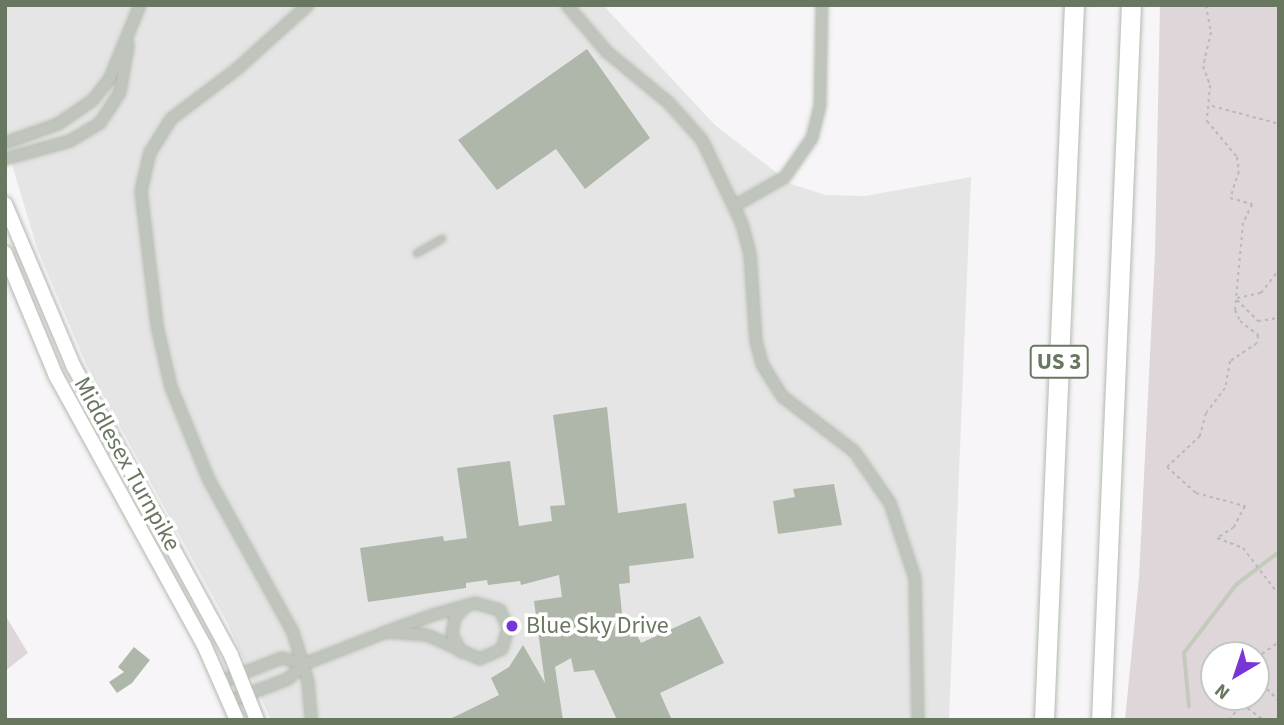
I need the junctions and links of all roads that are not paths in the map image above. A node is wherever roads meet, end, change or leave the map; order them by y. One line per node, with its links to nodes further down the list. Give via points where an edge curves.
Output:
1 (140, 5): 7 (street)
2 (308, 5): 18 (street, via 171,120 150,152 141,191 157,327 181,418 209,480 293,632)
3 (567, 5): 11 (street, via 607,52 669,103 702,140)
4 (822, 5): 11 (street, via 820,107 812,138 785,177)
5 (1074, 5): 27 (highway, US 3)
6 (1131, 5): 28 (highway, US 3)
7 (130, 34): 8 (street, via 110,78 83,109 58,124); 9 (street, via 120,92 100,123 70,141)
8 (5, 143)
9 (5, 159)
10 (5, 204): 19 (main road, Middlesex Turnpike, via 78,377)
11 (736, 205): 26 (street, via 750,254 762,364 783,397 829,429 872,471 906,542 917,612)
12 (442, 238): 14 (lane)
13 (5, 253): 20 (main road, Middlesex Turnpike, via 56,376)
14 (416, 253)
15 (475, 603): 16 (street); 17 (street, via 461,609 453,624 454,643); 17 (street, via 500,610 508,635 502,649 490,658)
16 (386, 632): 17 (street, via 427,635); 18 (street)
17 (464, 654)
18 (304, 664): 19 (street, via 282,659); 21 (street, via 288,679); 25 (street)
19 (240, 674): 20 (street); 21 (main road, Middlesex Turnpike)
20 (223, 681): 22 (main road, Middlesex Turnpike)
21 (248, 694): 22 (street); 24 (main road, Middlesex Turnpike)
22 (230, 701): 23 (main road, Middlesex Turnpike)
23 (237, 720)
24 (257, 720)
25 (311, 720)
26 (918, 720)
27 (1044, 720)
28 (1101, 720)

